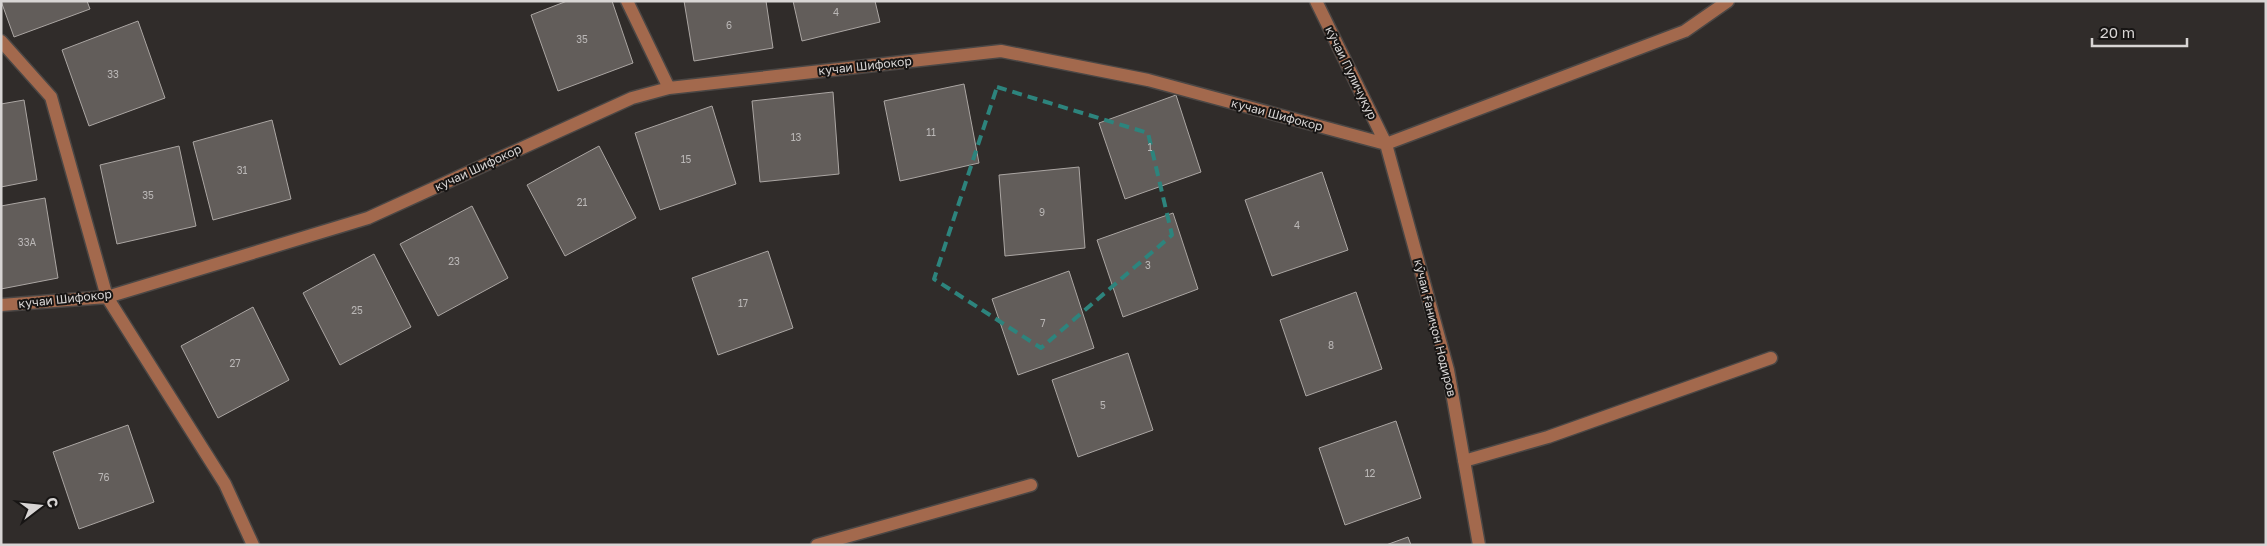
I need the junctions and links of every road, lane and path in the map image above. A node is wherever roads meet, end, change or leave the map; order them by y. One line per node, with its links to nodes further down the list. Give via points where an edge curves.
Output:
1 (628, 1): 5 (street)
2 (1316, 1): 6 (street, кӯчаи Пуличуқур)
3 (1728, 1): 6 (street, via 1685,31)
4 (1, 41): 7 (street, via 51,97)
5 (668, 88): 6 (street, кучаи Шифокор, via 1001,51 1148,80); 7 (street, кучаи Шифокор, via 632,98 368,218)
6 (1386, 144): 10 (street, кӯчаи Ғаниҷон Нодиров, via 1448,370)
7 (107, 297): 8 (street, кучаи Шифокор); 12 (street, via 225,484)
8 (1, 305)
9 (1771, 358): 10 (street, via 1548,437)
10 (1464, 461): 14 (street, кӯчаи Ғаниҷон Нодиров)
11 (1031, 485): 13 (street)
12 (252, 545)
13 (817, 545)
14 (1479, 545)

